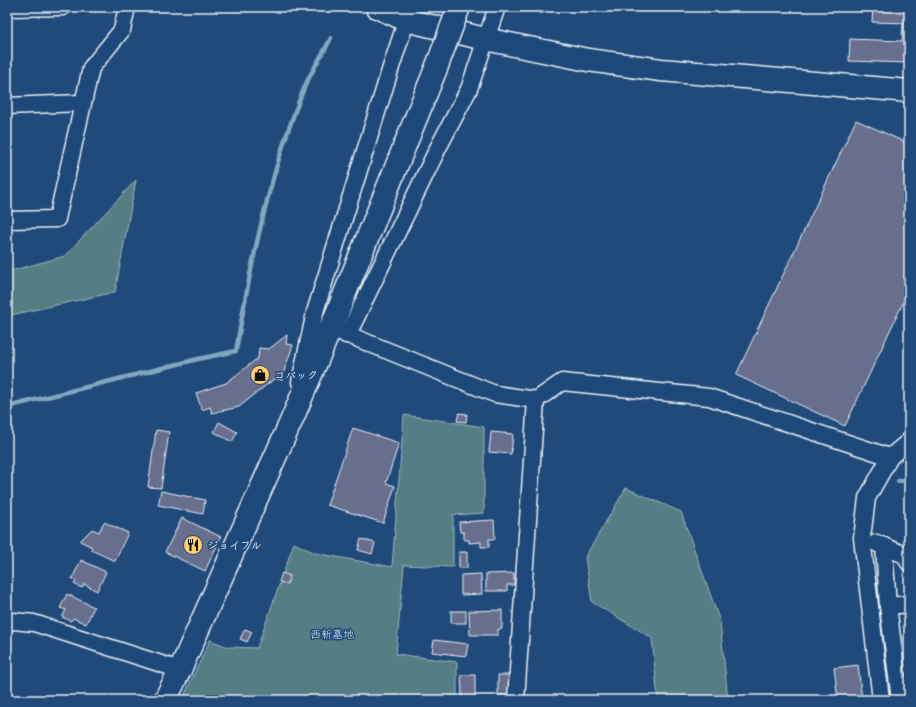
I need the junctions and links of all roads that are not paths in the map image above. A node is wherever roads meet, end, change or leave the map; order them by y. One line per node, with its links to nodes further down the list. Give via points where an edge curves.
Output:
1 (62, 7): 6 (street)
2 (127, 7): 10 (street, via 122,30 91,68)
3 (377, 7): 7 (street)
4 (458, 7): 13 (street, bridge)
5 (497, 7): 8 (street)
6 (7, 8)
7 (409, 13): 8 (street); 15 (street, via 315,312)
8 (485, 39): 9 (street, via 588,60 661,70); 13 (street, via 469,89 353,324)
9 (909, 91)
10 (82, 103): 11 (street); 12 (street, via 57,219)
11 (7, 106)
12 (7, 220)
13 (338, 331): 14 (street, via 495,394); 15 (street)
14 (536, 400): 17 (street, via 562,382 709,397); 27 (street)
15 (293, 417): 24 (street)
16 (909, 441): 17 (street)
17 (890, 457): 18 (street, via 866,498)
18 (862, 538): 19 (street); 28 (street)
19 (884, 546): 20 (street, via 905,555); 22 (street)
20 (909, 563)
21 (909, 604): 22 (street)
22 (888, 606): 25 (street)
23 (7, 623): 24 (street, via 34,623)
24 (180, 670): 26 (street)
25 (903, 674): 29 (street)
26 (165, 700)
27 (516, 700)
28 (881, 700)
29 (900, 700)

